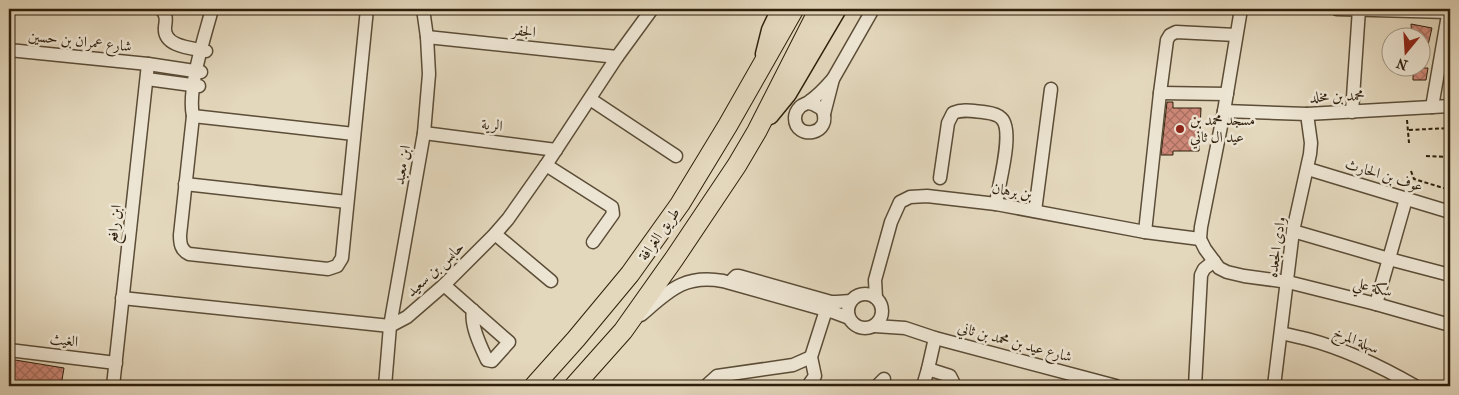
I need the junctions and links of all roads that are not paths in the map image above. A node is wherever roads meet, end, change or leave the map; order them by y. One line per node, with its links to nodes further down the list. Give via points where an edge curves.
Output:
1 (161, 9): 19 (street, via 171,42)
2 (212, 9): 19 (street)
3 (217, 9): 19 (street)
4 (367, 9): 40 (street)
5 (423, 9): 17 (street, ابن معبد)
6 (652, 9): 20 (street, حابس بن سعيد)
7 (780, 9): 22 (main road, طريق الغرافة, via 770,30)
8 (794, 9): 22 (highway, طريق الغرافة)
9 (820, 9): 39 (highway, طريق الغرافة)
10 (838, 9): 39 (main road, طريق الغرافة, via 788,94)
11 (873, 9): 25 (street)
12 (1240, 9): 16 (street)
13 (1337, 9): 14 (street)
14 (1359, 9): 15 (street); 35 (street)
15 (1448, 10): 33 (street)
16 (1236, 35): 28 (street, via 1176,32 1170,35); 29 (street)
17 (427, 37): 20 (street, الجفر); 41 (street, ابن معبد, via 429,74)
18 (9, 50): 21 (street, شارع عمران بن حسين)
19 (204, 50): 23 (street)
20 (616, 57): 30 (street, حابس بن سعيد)
21 (148, 64): 23 (street, شارع عمران بن حسين); 24 (street, ابن رافع)
22 (761, 67): 86 (highway, طريق الغرافة, via 680,204 650,247)
23 (199, 72): 26 (street)
24 (147, 79): 26 (street); 66 (street, ابن رافع)
25 (833, 79): 31 (street); 36 (street)
26 (197, 85): 38 (street, via 198,101)
27 (1051, 89): 51 (street)
28 (1160, 93): 29 (street); 53 (street)
29 (1227, 94): 34 (street)
30 (590, 99): 42 (street, حابس بن سعيد); 43 (street)
31 (808, 103): 36 (street, via 818,106); 36 (street, via 796,113 795,119 804,132 820,129)
32 (1450, 106): 33 (street, محمد بن مخلد)
33 (1432, 107): 35 (street, محمد بن مخلد)
34 (1224, 111): 37 (street, محمد بن مخلد); 56 (street)
35 (1352, 112): 37 (street, محمد بن مخلد)
36 (824, 114)
37 (1307, 114): 45 (street, وادى الجعده, via 1311,143)
38 (193, 116): 40 (street); 47 (street)
39 (757, 131): 77 (highway, طريق الغرافة)
40 (354, 134): 49 (street)
41 (424, 134): 42 (street, الرية); 74 (street, ابن معبد)
42 (556, 150): 44 (street, حابس بن سعيد)
43 (676, 156)
44 (546, 165): 55 (street, حابس بن سعيد); 57 (street, via 612,207 613,214)
45 (1308, 169): 48 (street, عوف بن الحارث); 54 (street, وادى الجعده)
46 (940, 178): 50 (street, via 948,123 953,114 962,110 993,114 1006,126 1008,138)
47 (185, 184): 49 (street); 49 (street, via 180,241 181,247 189,254 333,268 342,258)
48 (1406, 199): 52 (street, عوف بن الحارث); 58 (street)
49 (347, 202)
50 (996, 204): 51 (street, بن برهان); 65 (street, بن برهان, via 927,196 910,197 900,202 891,222)
51 (1035, 211): 53 (street, بن برهان)
52 (1450, 212)
53 (1145, 232): 56 (street, بن برهان)
54 (1294, 232): 58 (street); 62 (street, وادى الجعده)
55 (495, 234): 61 (street); 64 (street, حابس بن سعيد)
56 (1200, 239): 59 (street)
57 (593, 242)
58 (1389, 259): 60 (street); 68 (street)
59 (1214, 261): 62 (street, سكة علي, via 1232,274); 93 (street, via 1201,275)
60 (1450, 275)
61 (551, 281)
62 (1288, 282): 68 (street, سكة علي); 78 (street, وادى الجعده)
63 (736, 284): 67 (street, via 733,279 739,276 831,302); 70 (street); 77 (street, via 712,279 680,284)
64 (444, 285): 69 (street); 74 (street, حابس بن سعيد, via 407,317)
65 (871, 296): 67 (street, via 857,296); 71 (street)
66 (122, 298): 74 (street); 82 (street, ابن رافع)
67 (851, 301): 72 (street)
68 (1376, 304): 73 (street, سكة علي)
69 (472, 310): 69 (street, via 509,342 492,361 488,360 472,322)
70 (826, 310): 72 (street); 81 (street)
71 (883, 312): 75 (street); 76 (street, شارع عيد بن محمد بن ثاني)
72 (849, 318): 75 (street, via 860,328)
73 (1450, 325)
74 (390, 326): 85 (street, ابن معبد)
75 (875, 326): 76 (street, شارع عيد بن محمد بن ثاني)
76 (905, 328): 79 (street, شارع عيد بن محمد بن ثاني)
77 (623, 331): 87 (highway, طريق الغرافة)
78 (1281, 333): 94 (street, وادى الجعده); 95 (street, سهلة المرخ, via 1338,349)
79 (935, 338): 83 (street); 92 (street, شارع عيد بن محمد بن ثاني)
80 (9, 350): 82 (street, الغيث)
81 (811, 357): 88 (street, via 793,365 717,376); 89 (street, via 815,376)
82 (116, 363): 84 (street, ابن رافع)
83 (928, 369): 90 (street); 91 (street, via 950,376)
84 (113, 386)
85 (385, 386)
86 (534, 386)
87 (574, 386)
88 (706, 386)
89 (808, 386)
90 (923, 386)
91 (953, 386)
92 (1116, 386)
93 (1195, 386)
94 (1274, 386)
95 (1415, 386)

